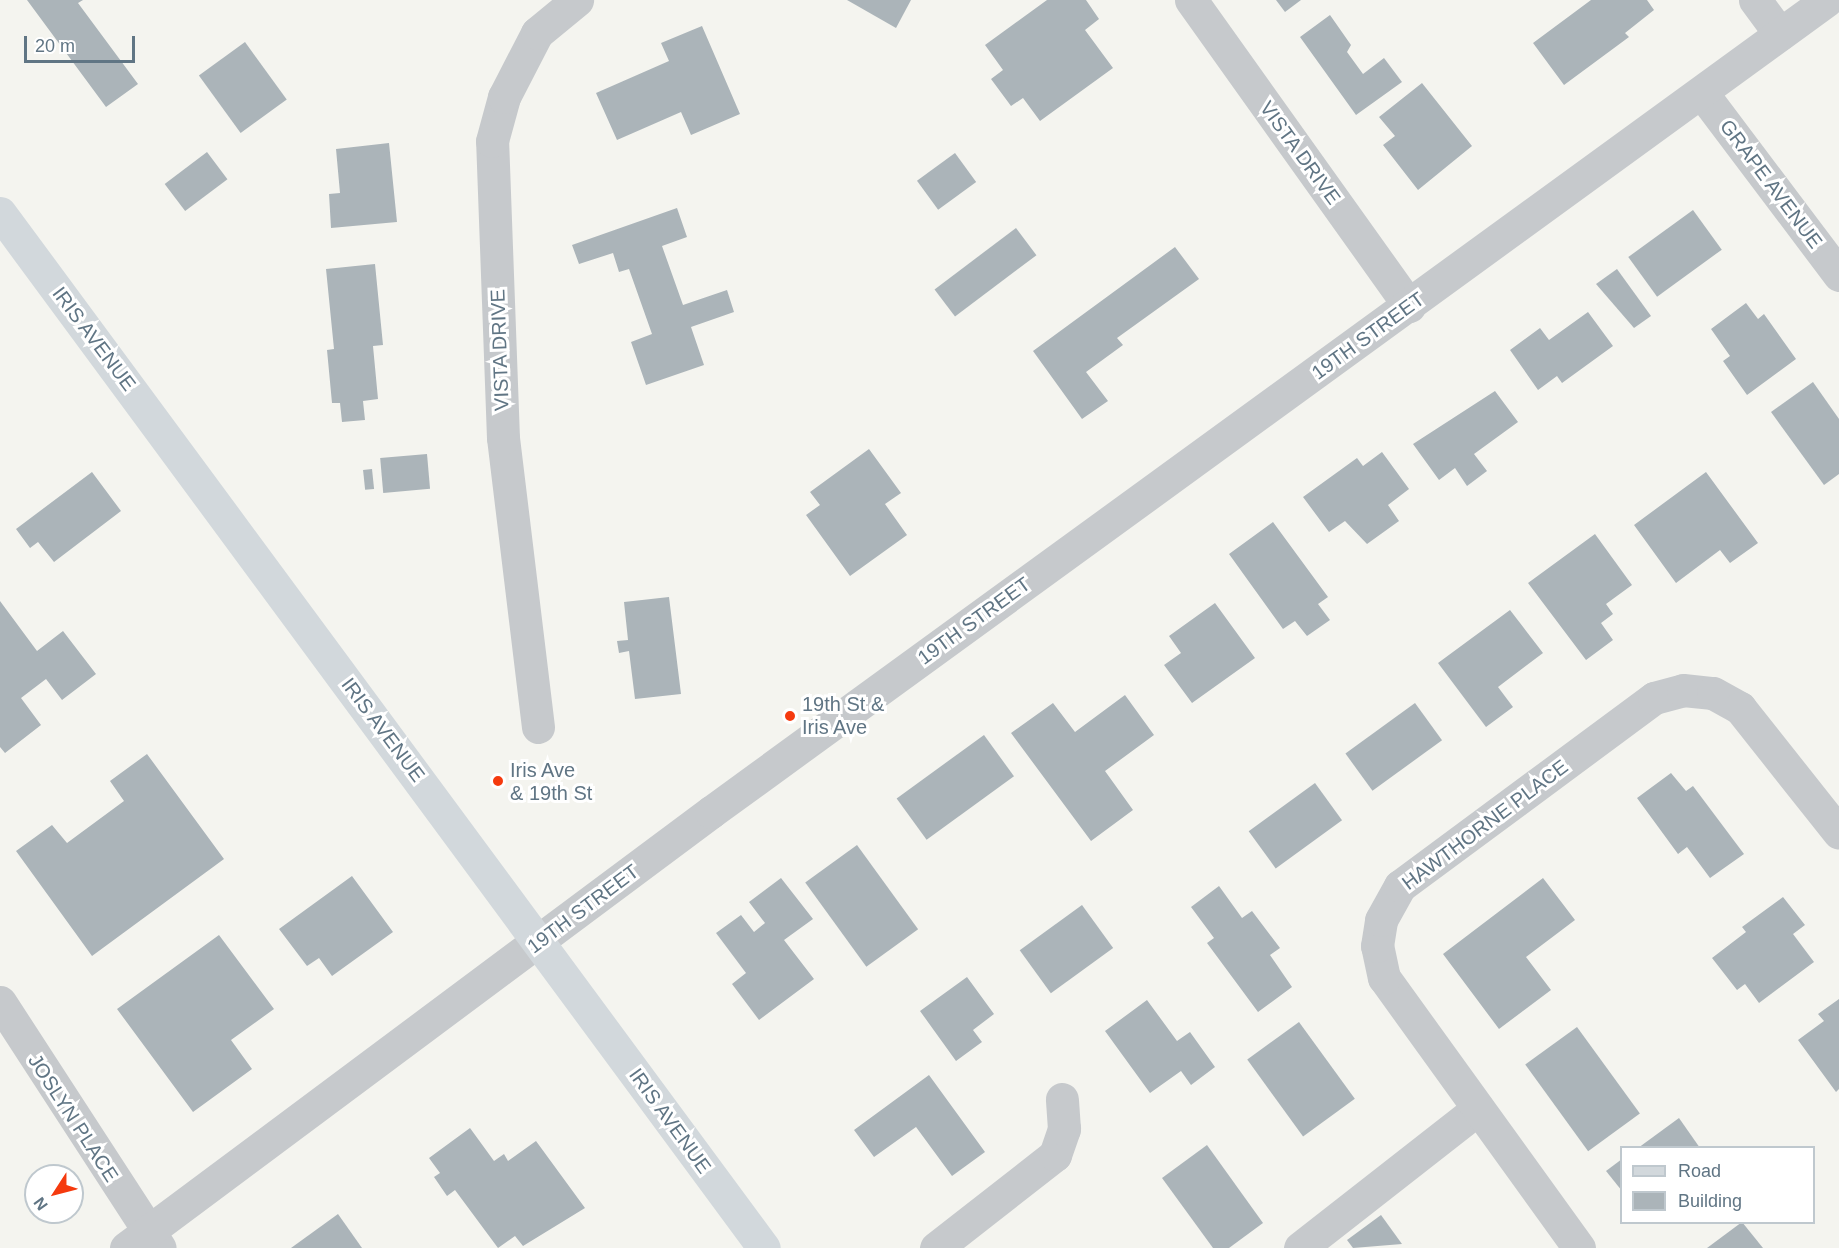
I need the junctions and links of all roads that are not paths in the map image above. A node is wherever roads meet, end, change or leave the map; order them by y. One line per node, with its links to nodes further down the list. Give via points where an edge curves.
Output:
1 (577, 0): 10 (street, VISTA DRIVE, via 537,33 504,97 492,141 503,438)
2 (1191, 0): 9 (street, VISTA DRIVE)
3 (1755, 0): 5 (street)
4 (1827, 0): 5 (street, 19TH STREET)
5 (1780, 34): 6 (street, 19TH STREET)
6 (1702, 93): 8 (street, GRAPE AVENUE); 9 (street, 19TH STREET)
7 (0, 213): 12 (main road, IRIS AVENUE)
8 (1839, 275)
9 (1409, 306): 12 (street, 19TH STREET, via 721,805)
10 (538, 727)
11 (1839, 833): 15 (street, HAWTHORNE PLACE, via 1740,708 1713,693 1683,690 1654,698 1400,886 1381,920 1377,946 1384,978)
12 (540, 942): 16 (street, 19TH STREET); 17 (main road, IRIS AVENUE)
13 (0, 1002): 16 (street, JOSLYN PLACE)
14 (1062, 1099): 18 (street, via 1064,1129 1055,1155)
15 (1478, 1109): 19 (street); 20 (street, HAWTHORNE PLACE)
16 (144, 1243)
17 (764, 1248)
18 (936, 1248)
19 (1300, 1248)
20 (1579, 1248)

